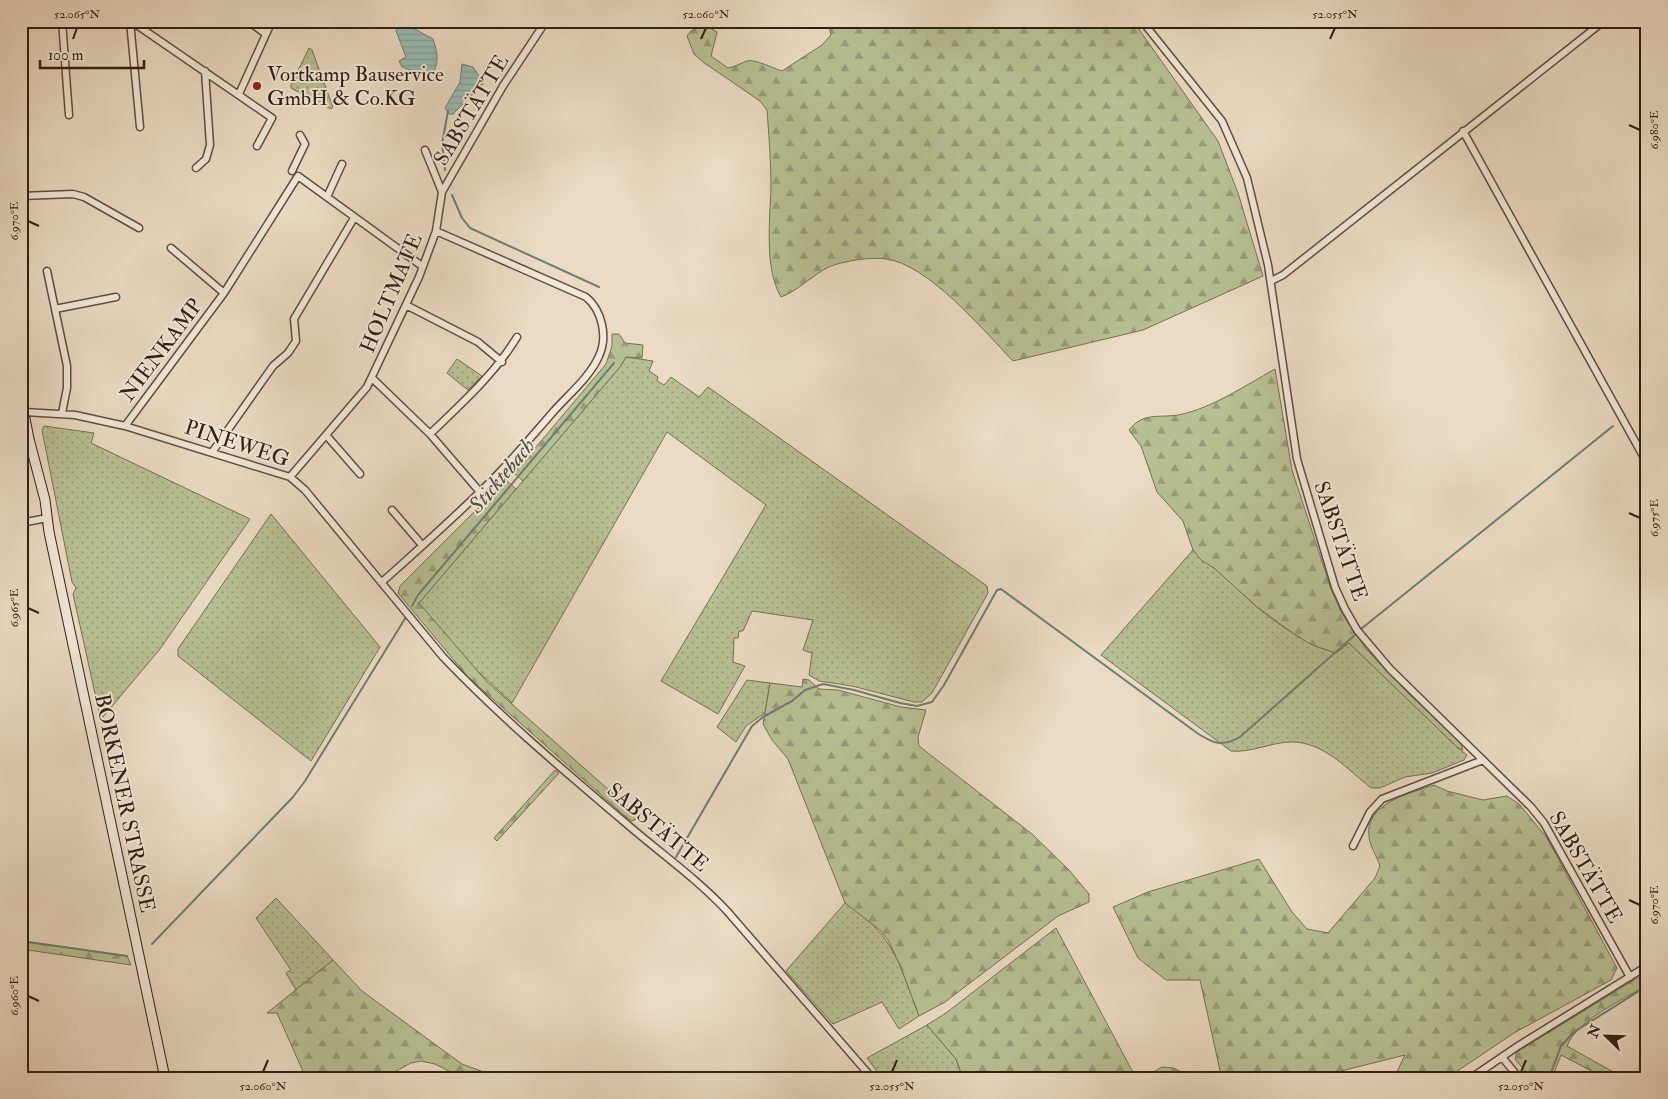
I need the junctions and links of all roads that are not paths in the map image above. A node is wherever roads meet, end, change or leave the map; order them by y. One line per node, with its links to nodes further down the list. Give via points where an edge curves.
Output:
1 (62, 21): 11 (street)
2 (130, 21): 9 (street); 12 (street)
3 (248, 21): 8 (street)
4 (272, 21): 8 (street)
5 (546, 21): 20 (street, SABSTÄTTE, via 503,86)
6 (1142, 21): 29 (street, SABSTÄTTE, via 1207,100 1226,129 1247,178)
7 (1604, 21): 13 (street)
8 (266, 34): 10 (street)
9 (205, 71): 10 (street); 18 (street, via 210,145 206,159)
10 (238, 94): 15 (street, via 272,118)
11 (69, 116)
12 (140, 127)
13 (1463, 131): 29 (street, via 1283,275); 44 (street)
14 (300, 135): 19 (street, via 305,144 290,170)
15 (257, 146)
16 (425, 150): 20 (street)
17 (342, 164): 22 (street)
18 (196, 168)
19 (298, 176): 22 (street); 30 (street, NIENKAMP)
20 (442, 192): 25 (street, HOLTMATE)
21 (21, 196): 24 (street, via 73,194 84,197)
22 (327, 197): 23 (street)
23 (354, 218): 27 (street); 43 (street, via 296,314 296,341 273,366)
24 (138, 228)
25 (436, 231): 27 (street, HOLTMATE); 47 (street, via 586,297 599,314 603,334 594,364)
26 (171, 248): 30 (street, NIENKAMP)
27 (422, 266): 32 (street, HOLTMATE)
28 (47, 271): 33 (street)
29 (1271, 281): 54 (street, SABSTÄTTE, via 1297,459 1339,594 1357,630 1371,648)
30 (224, 293): 40 (street, NIENKAMP)
31 (116, 297): 33 (street)
32 (406, 305): 35 (street, via 478,342); 36 (street, HOLTMATE)
33 (55, 309): 39 (street, via 68,376)
34 (517, 337): 35 (street)
35 (502, 362): 41 (street)
36 (372, 378): 41 (street); 42 (street, HOLTMATE, via 358,400)
37 (21, 398): 38 (main road, BORKENER STRASSE)
38 (24, 412): 39 (street, PINEWEG); 49 (main road, BORKENER STRASSE)
39 (62, 413): 40 (street, PINEWEG)
40 (125, 426): 43 (street, PINEWEG)
41 (430, 434): 47 (street)
42 (326, 435): 45 (street); 46 (street, HOLTMATE)
43 (213, 451): 46 (street, PINEWEG)
44 (1647, 463)
45 (360, 474)
46 (290, 477): 52 (street, PINEWEG, via 300,484)
47 (480, 492): 51 (street)
48 (392, 510): 51 (street)
49 (47, 518): 50 (street); 59 (main road, BORKENER STRASSE)
50 (21, 522)
51 (422, 545): 52 (street)
52 (382, 582): 53 (street, PINEWEG)
53 (410, 615): 60 (street, SABSTÄTTE, via 443,657 489,702 717,900)
54 (1483, 760): 55 (street, via 1382,798 1370,812); 57 (street, SABSTÄTTE, via 1544,823)
55 (1353, 846)
56 (1647, 966): 57 (street)
57 (1630, 977): 58 (street)
58 (1502, 1057): 61 (street); 62 (street)
59 (165, 1078)
60 (872, 1078)
61 (1471, 1078)
62 (1519, 1078)

